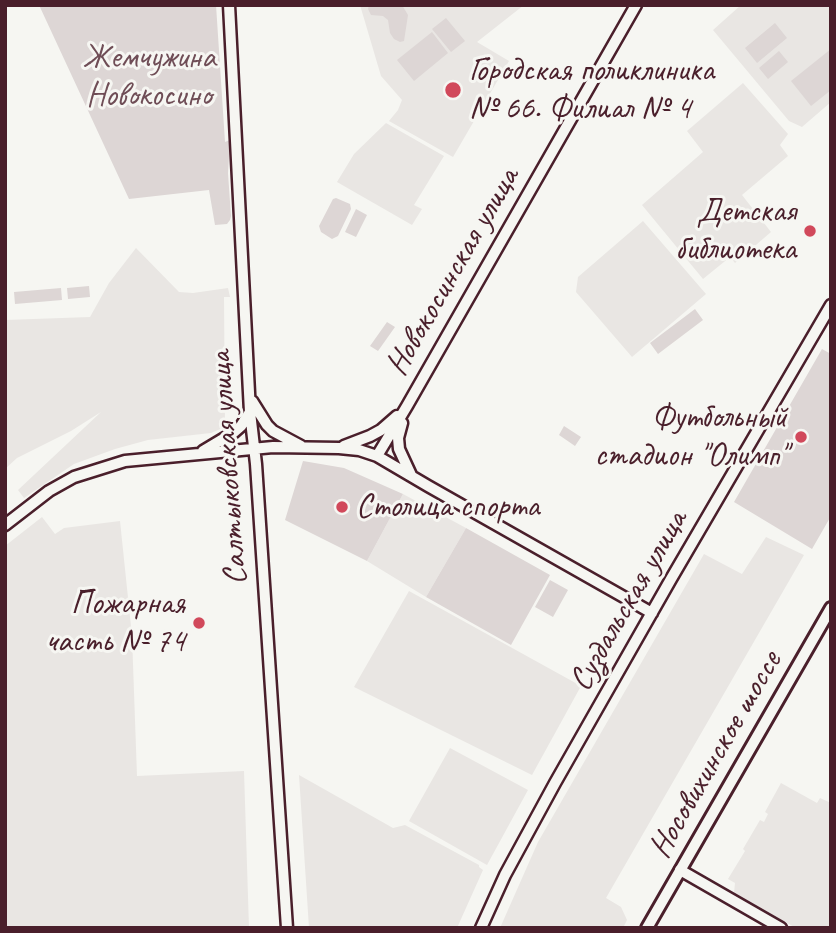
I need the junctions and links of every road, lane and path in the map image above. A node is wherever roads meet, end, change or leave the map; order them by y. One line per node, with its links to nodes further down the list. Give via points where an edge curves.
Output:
1 (229, 5): 4 (street, Салтыковская улица)
2 (636, 5): 5 (street, Новокосинская улица)
3 (831, 304): 15 (street, Суздальская улица)
4 (249, 398): 6 (street, Салтыковская улица); 7 (street, via 272,431)
5 (408, 406): 8 (street, via 381,430); 11 (street, Новокосинская улица); 12 (street, via 398,438)
6 (250, 412): 9 (street, Салтыковская улица); 10 (street, via 242,426)
7 (305, 447): 8 (street); 9 (street)
8 (339, 448): 11 (street)
9 (254, 449): 10 (street); 17 (street, Салтыковская улица)
10 (199, 453): 13 (street, via 125,461 81,474 49,491)
11 (377, 456): 12 (street)
12 (412, 477): 15 (street)
13 (5, 525)
14 (831, 608): 16 (main road, Носовихинское шоссе)
15 (652, 613): 18 (street, Суздальская улица, via 512,862)
16 (680, 870): 19 (main road, Носовихинское шоссе); 20 (street)
17 (287, 928)
18 (481, 928)
19 (647, 928)
20 (781, 928)

